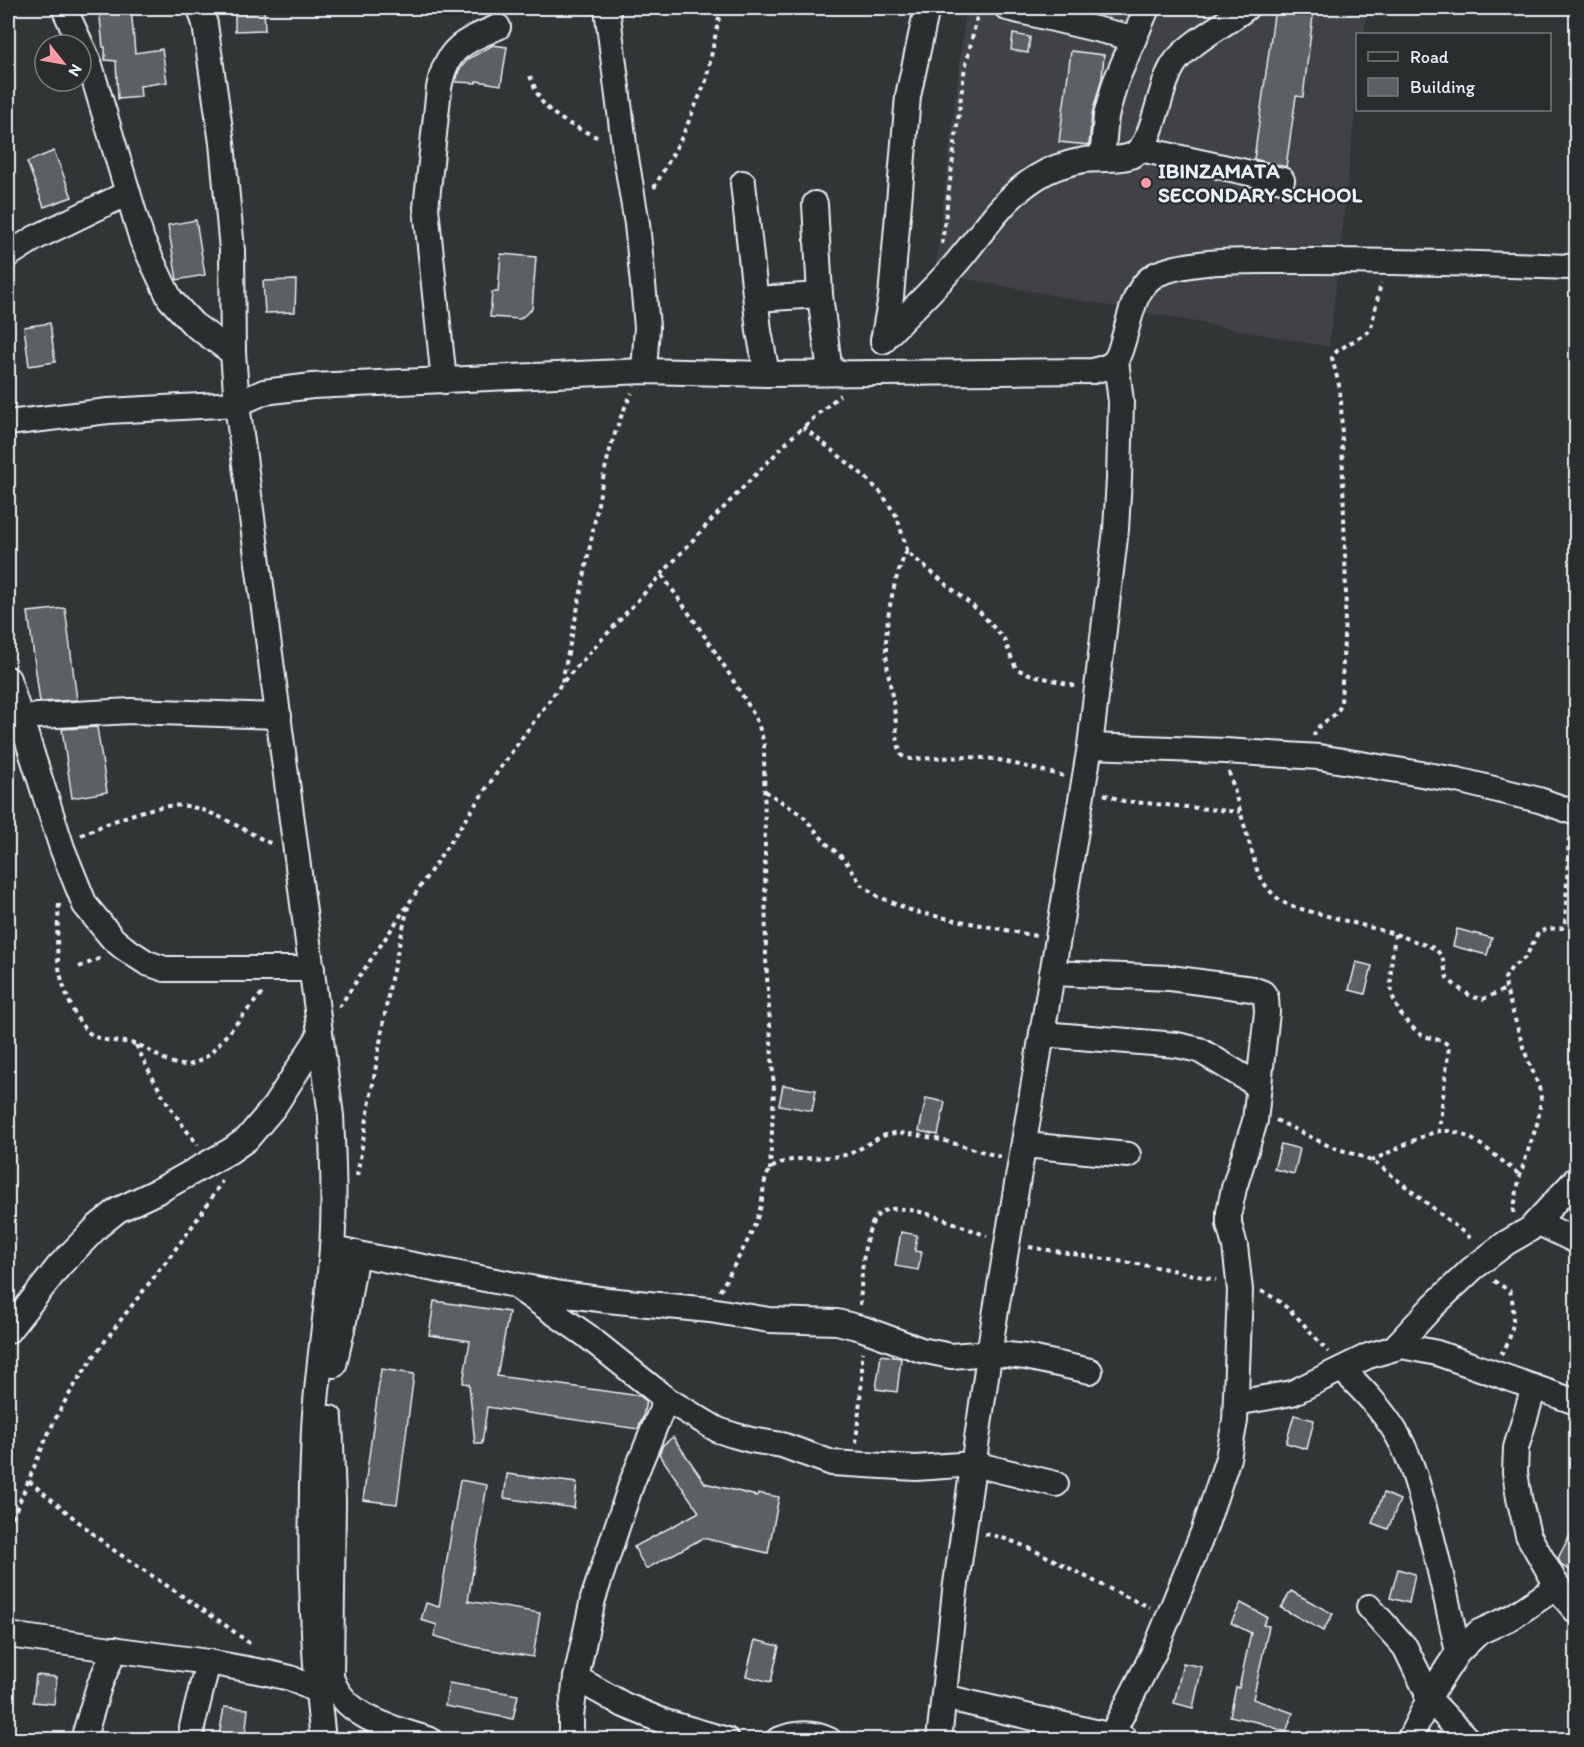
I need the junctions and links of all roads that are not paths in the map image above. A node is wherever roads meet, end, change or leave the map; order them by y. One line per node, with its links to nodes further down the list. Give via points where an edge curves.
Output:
1 (64, 8): 14 (street, via 89,62)
2 (200, 8): 21 (street, via 222,143 232,250)
3 (607, 8): 23 (street, via 637,224 646,327)
4 (927, 8): 20 (street, via 909,96 891,297)
5 (1008, 8): 9 (street)
6 (1147, 8): 9 (street)
7 (1246, 8): 10 (street, via 1175,63)
8 (498, 27): 27 (street, via 471,38 452,54 442,69 439,88 426,208)
9 (1133, 38): 11 (street, via 1106,116)
10 (1140, 149): 11 (street, via 1131,156); 12 (street)
11 (1102, 159): 20 (street, via 1050,169 1013,194 938,283)
12 (1282, 180)
13 (743, 183): 19 (street)
14 (129, 193): 16 (street); 21 (street, via 142,240 170,299 193,324)
15 (815, 204): 18 (street)
16 (8, 255)
17 (1576, 267): 22 (street, via 1385,260 1251,261 1171,269 1157,274 1142,287)
18 (820, 295): 19 (street); 25 (street)
19 (756, 299): 26 (street)
20 (883, 339): 24 (street)
21 (233, 353): 28 (street)
22 (1116, 360): 24 (street, via 1093,371); 33 (street, via 1121,402 1116,529)
23 (644, 371): 26 (street); 27 (street)
24 (867, 372): 25 (street)
25 (830, 373): 26 (street)
26 (766, 374)
27 (444, 381): 28 (street, via 312,386 264,392)
28 (237, 404): 29 (street, via 108,411); 31 (street)
29 (8, 423)
30 (8, 679): 32 (street)
31 (279, 716): 32 (street, via 131,711); 35 (street)
32 (19, 717): 35 (street, via 85,905 113,939 147,963 165,969)
33 (1090, 746): 34 (street, via 1319,757 1457,780); 36 (street)
34 (1572, 811)
35 (312, 969): 38 (street)
36 (1052, 973): 37 (street); 39 (street, via 1170,978 1252,988 1263,993 1266,1012)
37 (1042, 1034): 39 (street, via 1199,1050); 40 (street)
38 (320, 1035): 45 (street, via 331,1116); 48 (street, via 264,1120 230,1151 218,1168 118,1210 59,1266)
39 (1258, 1097): 56 (street, via 1252,1134 1229,1212 1240,1283)
40 (1023, 1154): 41 (street); 50 (street)
41 (1128, 1155)
42 (1576, 1179): 43 (street)
43 (1537, 1222): 44 (street); 49 (street, via 1481,1262 1432,1306)
44 (1576, 1241)
45 (332, 1249): 46 (street); 67 (street, via 314,1428 313,1622)
46 (356, 1253): 47 (street); 74 (street, via 331,1384 331,1677 340,1695 361,1713 393,1729)
47 (512, 1285): 50 (street, via 769,1320 837,1322 921,1350 951,1356); 54 (street, via 586,1335)
48 (8, 1331)
49 (1395, 1347): 51 (street); 53 (street, via 1437,1353)
50 (989, 1353): 52 (street); 57 (street)
51 (1337, 1363): 56 (street, via 1292,1393); 64 (street, via 1372,1399 1399,1437 1420,1492)
52 (1090, 1371)
53 (1534, 1387): 55 (street); 59 (street, via 1516,1448 1515,1472 1528,1535)
54 (666, 1400): 57 (street, via 718,1430 782,1445 824,1462 916,1467); 66 (street, via 632,1482 593,1599)
55 (1576, 1402)
56 (1236, 1403): 70 (street, via 1232,1438 1216,1497)
57 (974, 1464): 58 (street); 68 (street)
58 (1056, 1484)
59 (1558, 1587): 61 (street); 64 (street, via 1512,1617 1479,1632)
60 (1369, 1607): 69 (street, via 1405,1647)
61 (1576, 1611)
62 (8, 1635): 63 (street)
63 (115, 1649): 65 (street); 71 (street)
64 (1458, 1652): 69 (street)
65 (207, 1662): 67 (street, via 290,1678); 72 (street)
66 (576, 1678): 75 (street); 76 (street, via 665,1722)
67 (318, 1691): 73 (street)
68 (944, 1697): 70 (street); 79 (street)
69 (1428, 1698): 80 (street); 81 (street)
70 (1119, 1738)
71 (83, 1740)
72 (191, 1740)
73 (323, 1740)
74 (430, 1740)
75 (571, 1740)
76 (727, 1740)
77 (778, 1740): 78 (street, via 809,1733)
78 (829, 1740)
79 (939, 1740)
80 (1408, 1740)
81 (1468, 1740)

